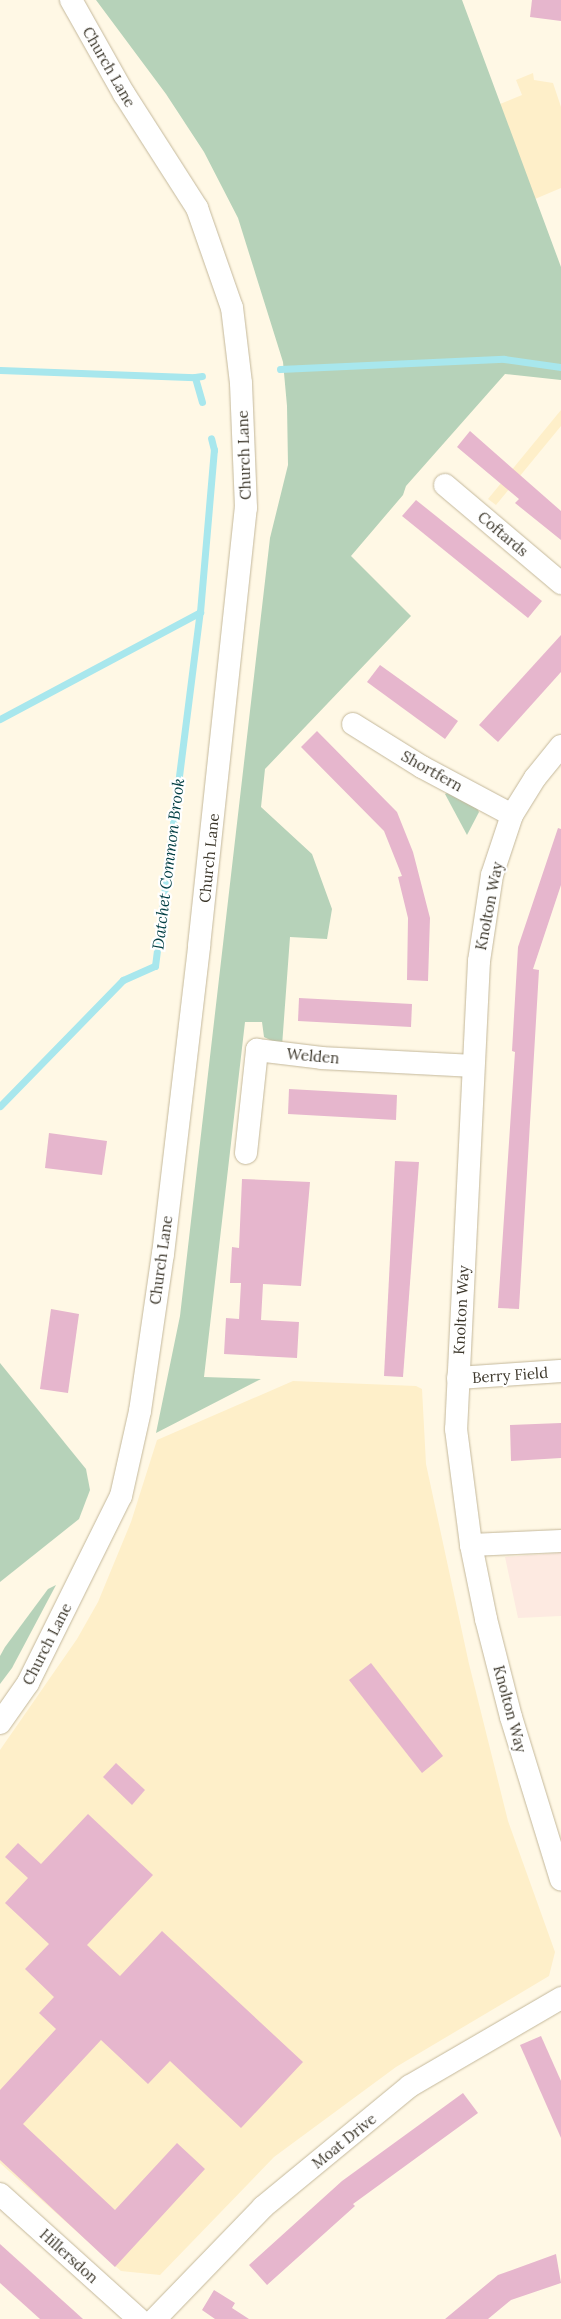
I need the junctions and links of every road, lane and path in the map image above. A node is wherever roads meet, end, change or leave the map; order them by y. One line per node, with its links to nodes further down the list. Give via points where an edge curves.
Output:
1 (71, 0): 13 (street, Church Lane, via 124,94 197,208 229,299 241,383 246,508 163,1254 140,1411 120,1496 28,1683)
2 (445, 485): 3 (street, Coftards)
3 (561, 583)
4 (353, 724): 6 (street, Shortfern, via 422,767)
5 (561, 746): 6 (street, Knolton Way)
6 (512, 814): 7 (street, Knolton Way, via 492,875 479,961)
7 (473, 1066): 8 (street, Welden, via 322,1058 257,1050); 10 (street, Knolton Way)
8 (246, 1152)
9 (561, 1372): 10 (street, Berry Field)
10 (458, 1378): 12 (street, Knolton Way, via 456,1429)
11 (561, 1541): 12 (street)
12 (471, 1545): 14 (street, Knolton Way, via 511,1717)
13 (0, 1723)
14 (561, 1880)
15 (561, 1998): 18 (street, Moat Drive, via 410,2086 263,2207)
16 (0, 2194): 17 (street, Hillersdon)
17 (139, 2319)
18 (155, 2319)

